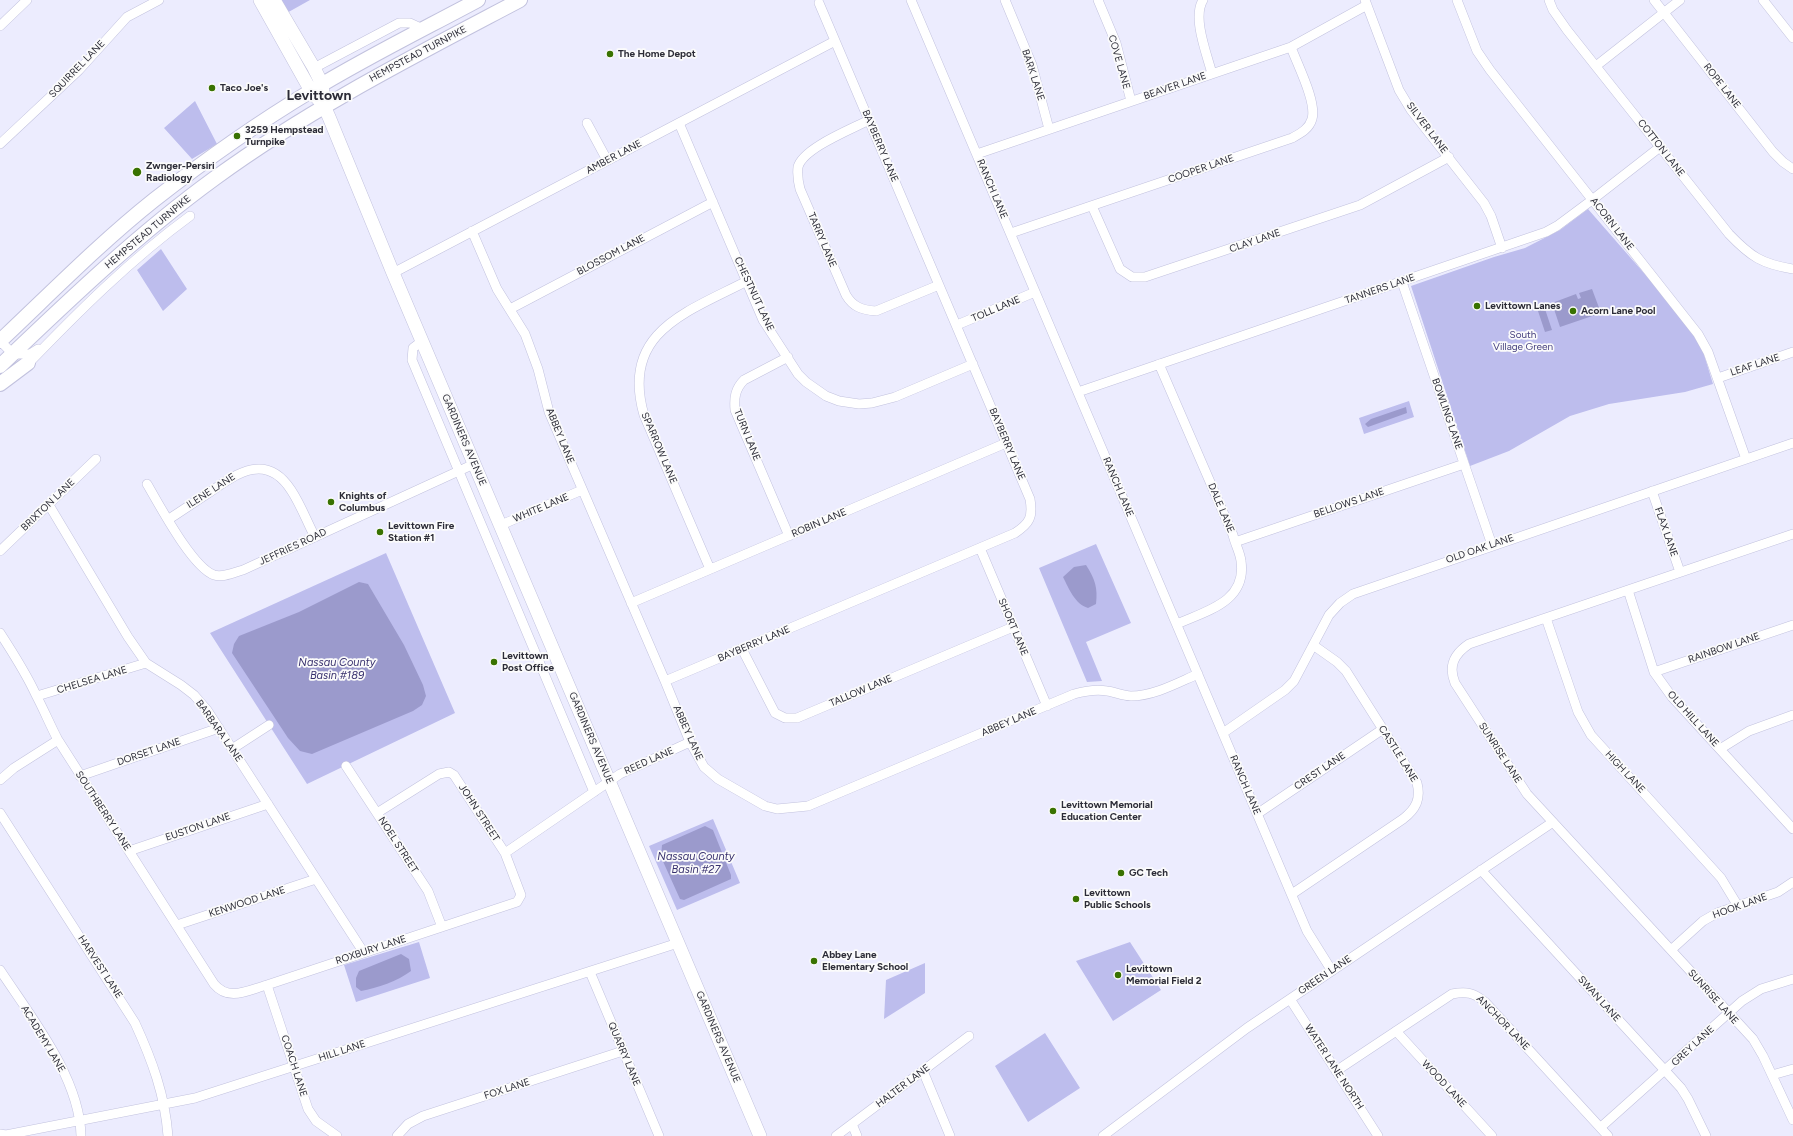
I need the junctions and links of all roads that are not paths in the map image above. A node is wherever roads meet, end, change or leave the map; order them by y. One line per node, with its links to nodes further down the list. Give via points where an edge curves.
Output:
1 (27, 0): 19 (street)
2 (159, 0): 34 (street, SQUIRREL LANE, via 127,17 79,70)
3 (260, 0): 27 (main road)
4 (274, 0): 25 (main road)
5 (478, 0): 20 (main road, HEMPSTEAD TURNPIKE)
6 (520, 0): 29 (main road, HEMPSTEAD TURNPIKE)
7 (911, 0): 36 (street, RANCH LANE)
8 (1005, 0): 33 (street, BARK LANE, via 1032,65)
9 (1098, 0): 28 (street, COVE LANE, via 1116,43)
10 (1203, 0): 26 (street, via 1199,6 1198,17)
11 (1457, 0): 40 (street, ACORN LANE, via 1474,45 1490,70)
12 (1549, 0): 24 (street, COTTON LANE, via 1567,30)
13 (1654, 0): 18 (street, ROPE LANE)
14 (1680, 0): 18 (street)
15 (1763, 0): 21 (street)
16 (1366, 2): 23 (street, BEAVER LANE); 37 (street, SILVER LANE, via 1399,90 1411,110)
17 (819, 3): 22 (street, BAYBERRY LANE)
18 (1664, 13): 24 (street); 39 (street, ROPE LANE, via 1773,152)
19 (0, 26)
20 (423, 29): 25 (street, via 410,23 399,23); 27 (main road, HEMPSTEAD TURNPIKE)
21 (1793, 38)
22 (835, 41): 30 (street, BAYBERRY LANE); 32 (street, AMBER LANE)
23 (1291, 47): 26 (street, BEAVER LANE); 42 (street, COOPER LANE, via 1312,107 1312,119 1303,132 1292,138)
24 (1596, 66): 35 (street, COTTON LANE)
25 (314, 68): 27 (main road)
26 (1212, 74): 28 (street, BEAVER LANE)
27 (316, 88): 29 (main road, GARDINERS AVENUE); 55 (main road, HEMPSTEAD TURNPIKE, via 252,128 154,201 100,246)
28 (1131, 102): 33 (street, BEAVER LANE)
29 (324, 106): 48 (main road, GARDINERS AVENUE); 59 (main road, HEMPSTEAD TURNPIKE, via 216,177 164,218 119,255)
30 (869, 120): 51 (street, BAYBERRY LANE); 51 (street, TARRY LANE, via 807,154 798,167 797,178 800,188 846,295 854,305 864,310 876,311)
31 (587, 123): 38 (street)
32 (679, 123): 38 (street, AMBER LANE); 41 (street, CHESTNUT LANE)
33 (1049, 129): 36 (street, BEAVER LANE)
34 (0, 144)
35 (1660, 147): 40 (street, TANNERS LANE); 47 (street, COTTON LANE, via 1746,252 1774,266)
36 (977, 154): 45 (street, RANCH LANE)
37 (1449, 157): 42 (street, CLAY LANE, via 1360,205 1145,277 1132,277 1120,269); 46 (street, SILVER LANE, via 1484,203)
38 (607, 160): 44 (street, AMBER LANE)
39 (1793, 169)
40 (1592, 200): 46 (street, TANNERS LANE, via 1546,232); 65 (street, ACORN LANE, via 1698,334)
41 (713, 202): 49 (street, CHESTNUT LANE); 53 (street, BLOSSOM LANE)
42 (1092, 206): 45 (street, COOPER LANE)
43 (190, 216): 57 (street, HEMPSTEAD TURNPIKE, via 127,268)
44 (472, 231): 48 (street, AMBER LANE); 53 (street, ABBEY LANE, via 497,289)
45 (1011, 233): 52 (street, RANCH LANE)
46 (1502, 248): 50 (street, TANNERS LANE)
47 (1793, 269)
48 (393, 273): 56 (main road, GARDINERS AVENUE)
49 (747, 281): 60 (street, CHESTNUT LANE, via 764,320); 89 (street, SPARROW LANE, via 666,325 647,350 639,375 639,392 644,415)
50 (1402, 282): 63 (street, TANNERS LANE); 74 (street, BOWLING LANE)
51 (939, 285): 54 (street, BAYBERRY LANE)
52 (1035, 292): 54 (street, TOLL LANE); 68 (street, RANCH LANE)
53 (510, 309): 77 (street, ABBEY LANE, via 525,334 538,369 549,412)
54 (957, 325): 62 (street, BAYBERRY LANE)
55 (0, 341): 59 (street)
56 (422, 341): 73 (main road, GARDINERS AVENUE); 75 (street, GARDINERS AVENUE, via 413,348 412,360)
57 (44, 345): 59 (street, via 30,354); 61 (street, HEMPSTEAD TURNPIKE)
58 (1793, 352): 65 (street, LEAF LANE)
59 (13, 354): 64 (main road, HEMPSTEAD TURNPIKE)
60 (788, 357): 62 (street, CHESTNUT LANE, via 798,374 817,390 839,401 859,404 895,397); 83 (street, TURN LANE, via 744,380 735,393 735,410)
61 (28, 363): 66 (main road); 67 (street, HEMPSTEAD TURNPIKE)
62 (973, 364): 69 (street, BAYBERRY LANE)
63 (1160, 364): 68 (street, TANNERS LANE); 85 (street, DALE LANE)
64 (0, 366)
65 (1718, 378): 72 (street, ACORN LANE)
66 (0, 384)
67 (0, 390)
68 (1078, 392): 94 (street, RANCH LANE)
69 (1006, 443): 83 (street, ROBIN LANE); 87 (street, BAYBERRY LANE, via 1030,498 1030,519 1015,533)
70 (1793, 443): 72 (street, OLD OAK LANE)
71 (96, 459): 79 (street, BRIXTON LANE)
72 (1746, 459): 78 (street, OLD OAK LANE)
73 (474, 464): 75 (street, JEFFRIES ROAD); 81 (main road, GARDINERS AVENUE)
74 (1464, 464): 85 (street, BELLOWS LANE); 86 (street, BOWLING LANE)
75 (459, 471): 84 (street, JEFFRIES ROAD); 119 (street, GARDINERS AVENUE)
76 (147, 484): 80 (street, JEFFRIES ROAD)
77 (582, 490): 81 (street, WHITE LANE); 92 (street, ABBEY LANE)
78 (1652, 491): 86 (street, OLD OAK LANE); 90 (street, FLAX LANE)
79 (48, 505): 88 (street, BRIXTON LANE); 100 (street, BARBARA LANE)
80 (169, 519): 84 (street, JEFFRIES ROAD, via 189,554 207,571 221,576 243,570); 84 (street, ILENE LANE, via 235,475 248,470 271,470 291,489)
81 (501, 525): 118 (main road, GARDINERS AVENUE)
82 (1793, 534): 90 (street, SUNRISE LANE)
83 (788, 536): 89 (street, ROBIN LANE)
84 (315, 537)
85 (1235, 542): 94 (street, DALE LANE, via 1242,568 1240,582 1234,594 1219,606)
86 (1492, 545): 98 (street, OLD OAK LANE, via 1353,594 1329,615)
87 (980, 548): 96 (street, SHORT LANE); 99 (street, BAYBERRY LANE)
88 (0, 551)
89 (710, 569): 92 (street, ROBIN LANE)
90 (1680, 572): 91 (street, SUNRISE LANE)
91 (1628, 590): 93 (street, SUNRISE LANE); 101 (street, OLD HILL LANE)
92 (631, 603): 103 (street, ABBEY LANE)
93 (1546, 618): 124 (street, SUNRISE LANE, via 1469,644 1456,655 1451,670 1456,683 1515,777); 133 (street, HIGH LANE, via 1578,712 1591,736 1721,878)
94 (1177, 624): 102 (street, RANCH LANE)
95 (1793, 625): 101 (street, RAINBOW LANE)
96 (1013, 627): 99 (street, TALLOW LANE, via 797,718 785,718 775,713); 105 (street, SHORT LANE)
97 (0, 633): 104 (street, SOUTHBERRY LANE)
98 (1313, 645): 109 (street, CASTLE LANE, via 1346,671); 110 (street, OLD OAK LANE, via 1299,673 1285,690)
99 (742, 649): 103 (street, BAYBERRY LANE)
100 (146, 663): 104 (street, CHELSEA LANE); 108 (street, BARBARA LANE, via 194,695)
101 (1654, 672): 114 (street, OLD HILL LANE, via 1672,697)
102 (1198, 674): 105 (street, ABBEY LANE, via 1144,695 1130,696 1105,690 1089,690); 110 (street, RANCH LANE)
103 (666, 681): 112 (street, ABBEY LANE)
104 (37, 696): 111 (street, SOUTHBERRY LANE)
105 (1047, 706): 112 (street, ABBEY LANE, via 825,800 790,809 765,806 718,779 704,766)
106 (1793, 715): 114 (street, via 1748,731)
107 (269, 725): 113 (street)
108 (219, 728): 113 (street, BARBARA LANE); 116 (street, DORSET LANE)
109 (1382, 729): 123 (street, CREST LANE); 132 (street, CASTLE LANE, via 1417,783 1418,797 1415,808 1403,819)
110 (1224, 733): 123 (street, RANCH LANE)
111 (58, 740): 116 (street, SOUTHBERRY LANE); 117 (street)
112 (690, 742): 118 (street, REED LANE, via 620,774)
113 (232, 749): 120 (street, BARBARA LANE)
114 (1720, 749): 125 (street, OLD HILL LANE)
115 (346, 766): 122 (street, NOEL STREET)
116 (80, 776): 126 (street, SOUTHBERRY LANE)
117 (0, 780)
118 (610, 782): 119 (street); 136 (main road, GARDINERS AVENUE)
119 (594, 792): 127 (street)
120 (268, 804): 126 (street, EUSTON LANE); 129 (street, BARBARA LANE)
121 (0, 813): 156 (street, HARVEST LANE, via 135,1023 152,1058)
122 (377, 813): 127 (street, JOHN STREET, via 429,780 449,772 460,782); 135 (street, NOEL STREET, via 428,891)
123 (1257, 814): 132 (street, RANCH LANE)
124 (1553, 822): 128 (street, GREEN LANE); 137 (street, SUNRISE LANE)
125 (1793, 829)
126 (129, 851): 134 (street, SOUTHBERRY LANE)
127 (505, 853): 131 (street, JOHN STREET)
128 (1481, 870): 140 (street, GREEN LANE); 154 (street, SWAN LANE)
129 (316, 879): 134 (street, KENWOOD LANE); 138 (street, BARBARA LANE)
130 (1793, 882): 133 (street, HOOK LANE, via 1778,892)
131 (518, 889): 135 (street, ROXBURY LANE, via 521,895 517,902)
132 (1292, 894): 140 (street, RANCH LANE, via 1307,931)
133 (1738, 906): 137 (street, HOOK LANE, via 1702,921)
134 (177, 925): 143 (street, SOUTHBERRY LANE)
135 (442, 927): 138 (street, ROXBURY LANE)
136 (678, 943): 141 (street, HILL LANE); 167 (main road, GARDINERS AVENUE)
137 (1670, 950): 146 (street, SUNRISE LANE)
138 (364, 952): 144 (street, ROXBURY LANE)
139 (0, 970): 158 (street, ACADEMY LANE, via 62,1067)
140 (1332, 971): 145 (street, GREEN LANE)
141 (590, 972): 149 (street, QUARRY LANE); 150 (street, HILL LANE)
142 (1793, 979): 146 (street, GREY LANE, via 1761,989)
143 (214, 984): 144 (street, ROXBURY LANE, via 226,994)
144 (267, 985): 150 (street, COACH LANE)
145 (1290, 999): 153 (street, WATER LANE NORTH); 171 (street, GREEN LANE, via 1247,1028)
146 (1728, 1013): 154 (street, GREY LANE); 155 (street, SUNRISE LANE, via 1753,1039)
147 (1396, 1031): 153 (street, ANCHOR LANE); 160 (street, ANCHOR LANE, via 1452,994 1475,994); 173 (street, WOOD LANE)
148 (969, 1036): 152 (street, HALTER LANE)
149 (623, 1051): 165 (street, FOX LANE, via 423,1116 408,1124); 166 (street, QUARRY LANE)
150 (294, 1066): 156 (street, HILL LANE, via 196,1098); 164 (street, COACH LANE, via 308,1109 316,1121)
151 (1793, 1069): 155 (street)
152 (923, 1071): 159 (street, HALTER LANE); 170 (street)
153 (1336, 1071): 172 (street, WATER LANE NORTH)
154 (1665, 1071): 160 (street, GREY LANE); 175 (street, SWAN LANE, via 1688,1098)
155 (1772, 1075): 157 (street, SUNRISE LANE)
156 (163, 1105): 158 (street, HILL LANE); 163 (street, HARVEST LANE)
157 (1793, 1120)
158 (81, 1121): 161 (street, HILL LANE, via 6,1136); 162 (street, ACADEMY LANE)
159 (852, 1124): 168 (street, HALTER LANE); 169 (street)
160 (1601, 1128): 174 (street, ANCHOR LANE)
161 (0, 1134)
162 (81, 1136)
163 (168, 1136)
164 (337, 1136)
165 (397, 1136)
166 (659, 1136)
167 (760, 1136)
168 (836, 1136)
169 (857, 1136)
170 (950, 1136)
171 (1103, 1136)
172 (1378, 1136)
173 (1492, 1136)
174 (1608, 1136)
175 (1706, 1136)

